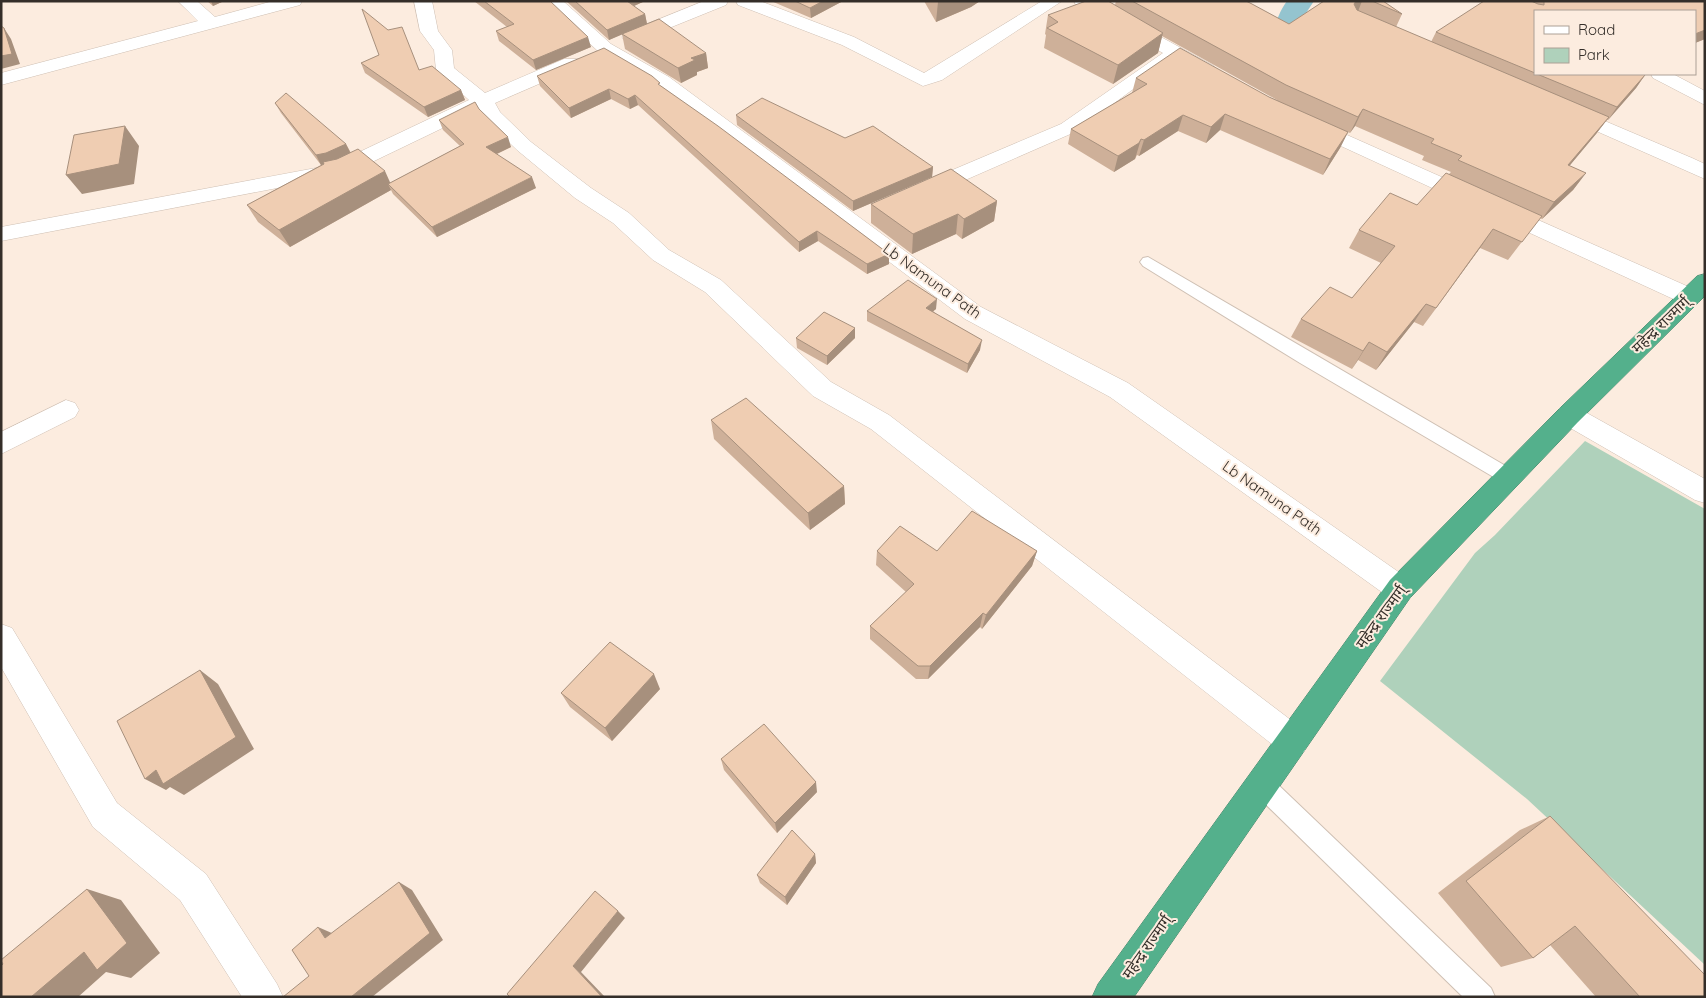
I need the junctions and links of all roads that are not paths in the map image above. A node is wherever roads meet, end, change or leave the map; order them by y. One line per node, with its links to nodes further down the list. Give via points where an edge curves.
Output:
1 (186, 1): 9 (street)
2 (294, 1): 9 (street)
3 (423, 1): 16 (street, via 429,31 443,50 444,70)
4 (552, 1): 10 (street, Lb Namuna Path)
5 (720, 1): 10 (street)
6 (744, 1): 7 (street, via 848,41 923,80)
7 (1054, 1)
8 (1082, 1): 11 (street)
9 (210, 22): 13 (street)
10 (605, 48): 16 (street); 29 (street, Lb Namuna Path, via 662,81 860,218 973,313 1119,390)
11 (1176, 52): 14 (street); 20 (street, via 1068,128)
12 (1662, 75): 15 (street)
13 (1, 79)
14 (1223, 79)
15 (1705, 99)
16 (481, 102): 21 (street, via 338,170); 31 (street, via 524,146 582,193 621,218 661,255 712,286 822,389 880,422)
17 (1548, 103): 19 (street)
18 (1290, 115): 23 (street)
19 (1705, 173)
20 (905, 198)
21 (1, 234)
22 (1148, 262): 27 (lane)
23 (1697, 289): 25 (highway, महेन्द्र राज्मार्ग्)
24 (66, 410): 26 (street)
25 (1569, 415): 27 (highway, महेन्द्र राज्मार्ग्); 28 (street)
26 (1, 444)
27 (1509, 477): 29 (highway, महेन्द्र राज्मार्ग्)
28 (1705, 492)
29 (1400, 589): 31 (highway, महेन्द्र राज्मार्ग्)
30 (1, 638): 33 (street, via 105,815 193,887)
31 (1292, 741): 32 (highway, महेन्द्र राज्मार्ग्)
32 (1262, 785): 34 (highway, महेन्द्र राज्मार्ग्); 35 (lane)
33 (264, 997)
34 (1111, 997)
35 (1482, 997)

